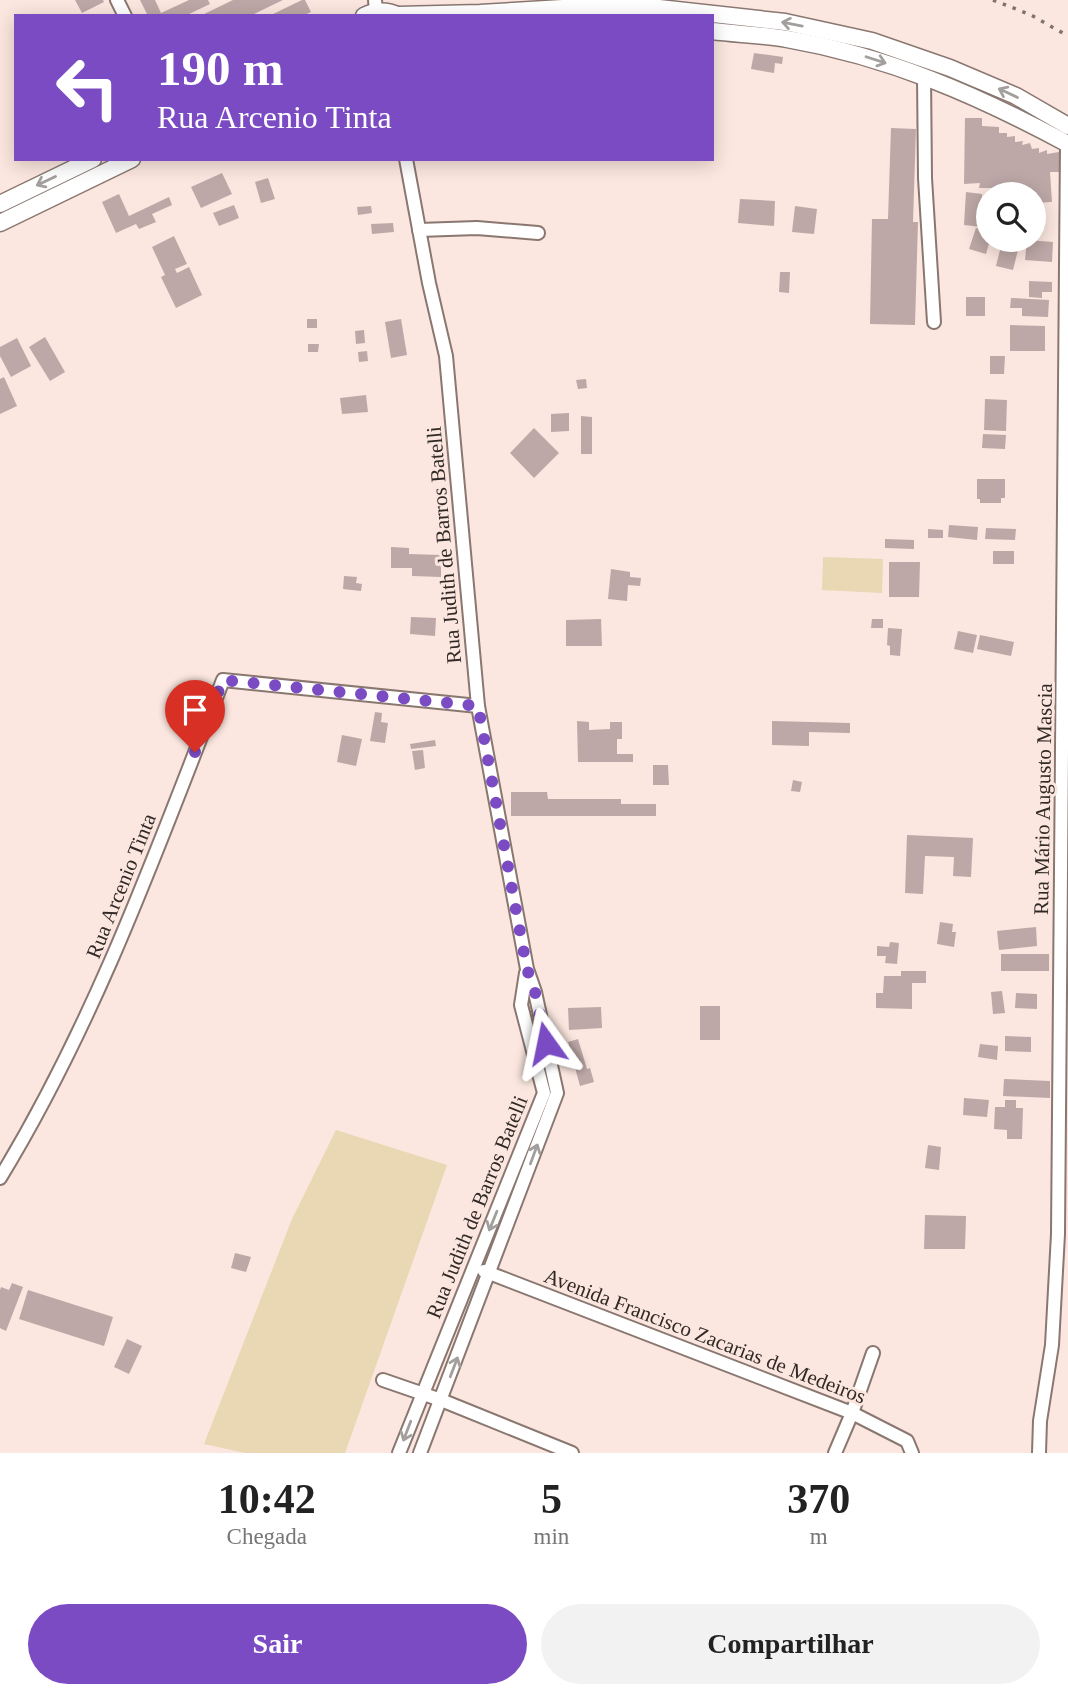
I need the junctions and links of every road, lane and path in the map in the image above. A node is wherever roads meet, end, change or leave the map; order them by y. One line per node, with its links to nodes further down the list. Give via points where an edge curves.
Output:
1 (371, 9): 2 (main road)
2 (396, 14)
3 (440, 14): 4 (main road, one-way to 3, via 593,7)
4 (707, 14)
5 (714, 15): 8 (main road, one-way to 5, via 1016,96 872,41 785,22)
6 (714, 31): 7 (main road, one-way to 7, via 786,39)
7 (924, 76): 9 (main road, via 986,101); 17 (street)
8 (1068, 126)
9 (1068, 144): 33 (street, Rua Mário Augusto Mascia, via 1058,1234 1052,1345)
10 (89, 161): 13 (main road, one-way to 13)
11 (128, 161): 14 (main road)
12 (406, 161): 15 (street, Rua Judith de Barros Batelli)
13 (0, 204)
14 (0, 223)
15 (419, 230): 16 (street); 18 (street, Rua Judith de Barros Batelli, via 446,356)
16 (538, 233)
17 (933, 322)
18 (478, 706): 19 (street, Rua Judith de Barros Batelli); 20 (street, Rua Arcenio Tinta, via 223,680 130,922 36,1119)
19 (527, 969): 21 (street, Rua Judith de Barros Batelli, one-way to 21, via 521,1004 544,1093); 22 (street, Rua Judith de Barros Batelli, one-way to 19, via 556,1093)
20 (0, 1178)
21 (475, 1268): 22 (street, Avenida Francisco Zacarias de Medeiros); 25 (street, Rua Judith de Barros Batelli)
22 (489, 1273): 26 (street, Rua Judith de Barros Batelli, one-way to 22); 27 (street, Avenida Francisco Zacarias de Medeiros)
23 (873, 1353): 27 (street)
24 (383, 1380): 25 (street)
25 (421, 1394): 26 (street); 29 (street, Rua Judith de Barros Batelli, one-way to 29)
26 (441, 1400): 28 (street); 30 (street, Rua Judith de Barros Batelli)
27 (852, 1413): 31 (street); 32 (street, Avenida Francisco Zacarias de Medeiros, via 906,1441)
28 (563, 1451)
29 (399, 1453)
30 (420, 1453)
31 (835, 1453)
32 (912, 1453)
33 (1039, 1453)

